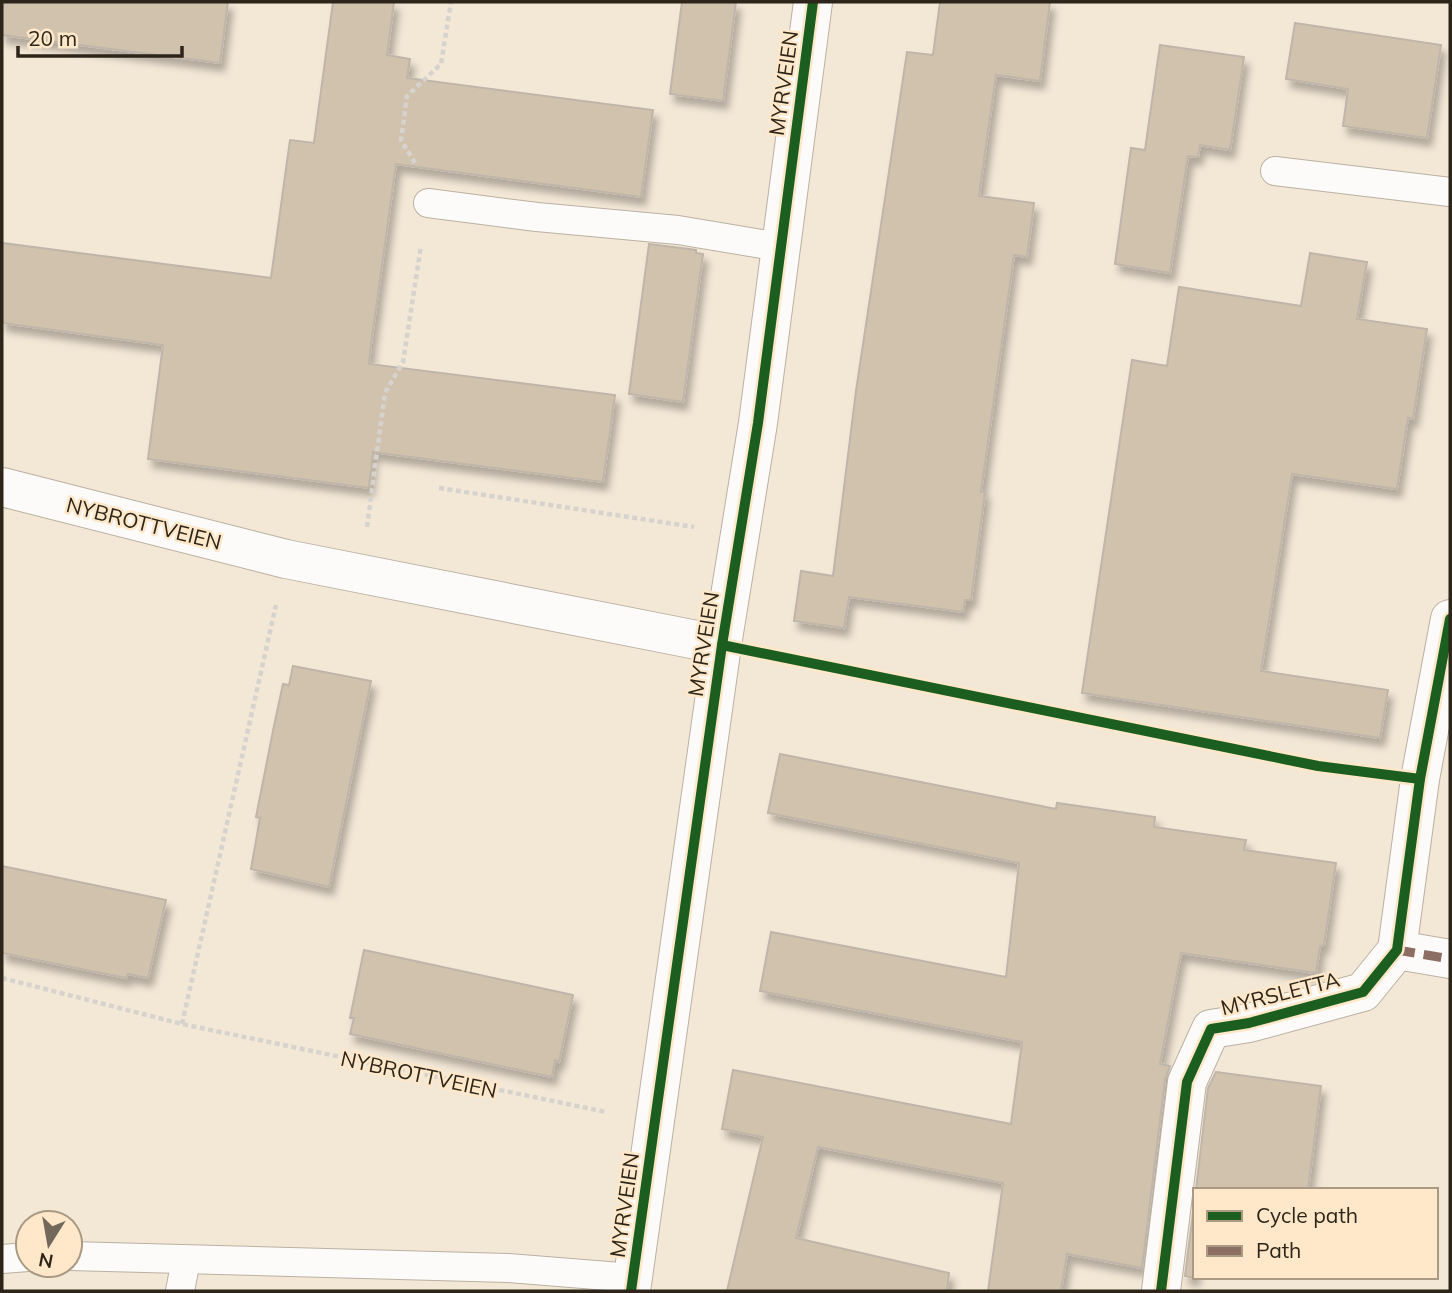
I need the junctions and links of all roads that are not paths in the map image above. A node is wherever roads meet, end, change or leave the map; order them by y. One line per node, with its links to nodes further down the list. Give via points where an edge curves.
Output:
1 (813, 2): 5 (street, MYRVEIEN)
2 (1275, 171): 3 (lane)
3 (1450, 192)
4 (428, 203): 5 (lane, via 678,230)
5 (780, 247): 8 (street, MYRVEIEN)
6 (2, 488): 8 (street, NYBROTTVEIEN, via 286,559)
7 (1450, 619): 9 (street, via 1420,779)
8 (722, 645): 13 (street, MYRVEIEN)
9 (1397, 950): 10 (street); 15 (street, MYRSLETTA, via 1363,992 1211,1030 1187,1082)
10 (1450, 959)
11 (84, 1256): 12 (lane)
12 (186, 1260): 13 (lane, via 508,1268); 14 (lane)
13 (632, 1285)
14 (180, 1291)
15 (1161, 1291)

